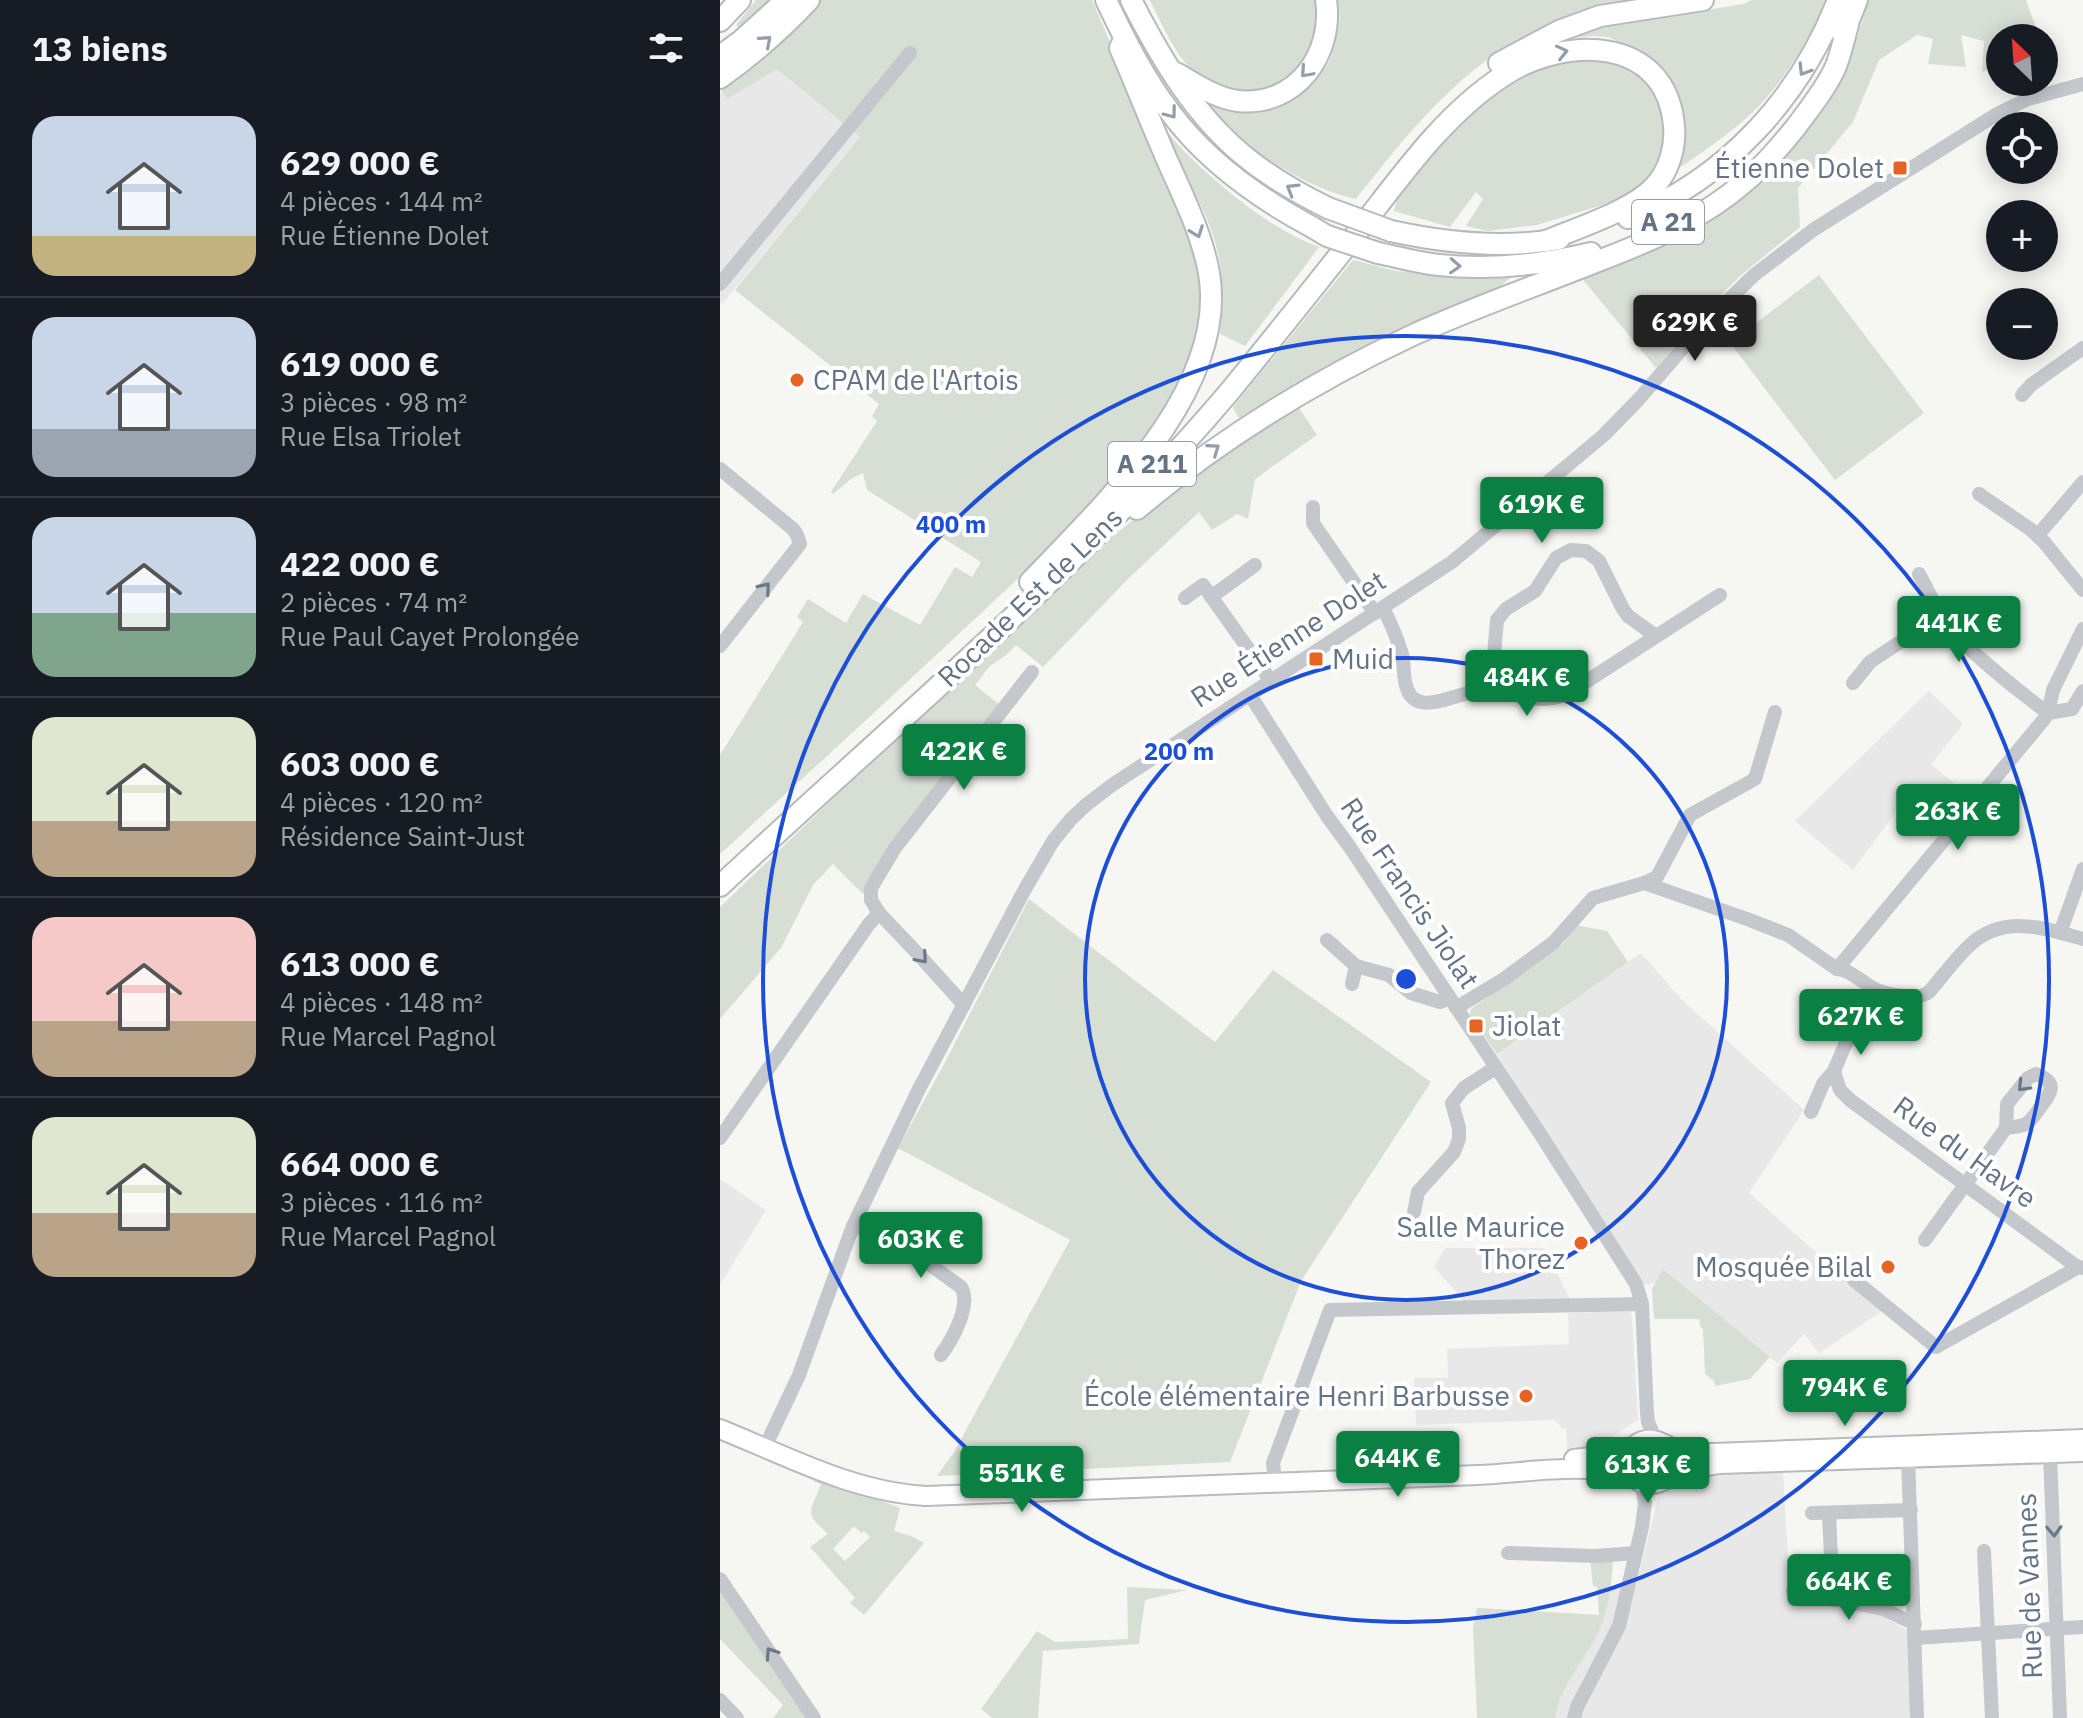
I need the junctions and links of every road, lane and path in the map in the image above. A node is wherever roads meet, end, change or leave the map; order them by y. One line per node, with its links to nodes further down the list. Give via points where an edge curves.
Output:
1 (740, 0): 10 (highway)
2 (786, 0): 14 (highway)
3 (809, 0): 16 (highway, one-way to 3)
4 (1106, 0): 12 (highway, A 21)
5 (1131, 0): 15 (highway, A 21)
6 (1326, 0): 15 (highway, one-way to 15, via 1327,32 1312,68 1269,98 1224,98)
7 (1703, 0): 18 (highway, via 1600,16 1559,31 1481,75)
8 (1838, 0): 19 (highway, A 21, one-way to 19, via 1815,52 1783,100 1738,150 1643,212)
9 (1857, 0): 11 (highway, A 21)
10 (720, 21)
11 (1848, 25): 12 (highway, A 21, one-way to 11, bridge, via 1191,137 1262,199 1327,236 1378,253 1437,265 1492,268 1562,260 1634,238 1739,175 1806,100); 29 (highway, one-way to 11, via 1217,447 1356,363 1478,307 1635,248 1713,206 1780,147 1810,108 1835,68)
12 (1124, 39): 31 (highway, one-way to 31, via 1120,48 1199,238 1209,272 1212,314 1204,352 1157,438)
13 (910, 53): 20 (street)
14 (720, 56)
15 (1169, 69): 19 (highway, A 21, one-way to 15, bridge, via 1449,242 1391,231 1328,208 1258,167 1216,129)
16 (720, 78)
17 (2083, 84): 36 (street, Rue Étienne Dolet, via 1997,114 1791,246 1727,299 1604,435 1452,562)
18 (1464, 98): 19 (highway, one-way to 19, via 1535,59 1575,49 1615,52 1658,81 1675,136 1655,187 1622,209); 29 (highway, Rocade Est de Lens / A 211, via 1198,429); 31 (highway, Rocade Est de Lens / A 211, via 1441,112 1387,173 1217,393 1120,498)
19 (1546, 241)
20 (720, 284)
21 (2083, 348): 22 (street)
22 (2022, 395)
23 (720, 469): 40 (street, one-way to 23, via 800,544 793,529)
24 (2083, 482): 27 (street)
25 (1979, 494): 27 (street)
26 (1313, 507): 36 (street, via 1313,523)
27 (2038, 535): 32 (street)
28 (1255, 565): 34 (street)
29 (1066, 567): 52 (highway, Rocade Est de Lens / A 211)
30 (1919, 574): 37 (street)
31 (1030, 582): 49 (highway, Rocade Est de Lens / A 211)
32 (2083, 590)
33 (1720, 595): 39 (street)
34 (1211, 597): 35 (street, via 1203,585); 42 (street)
35 (1185, 598)
36 (1379, 611): 42 (street, Rue Étienne Dolet); 44 (street, via 1397,638 1413,698 1431,703)
37 (1939, 619): 43 (street, via 1870,662); 48 (street)
38 (2083, 629): 48 (street, via 2053,690)
39 (1656, 636): 44 (street, via 1559,697 1538,700); 44 (street, via 1628,616 1599,561 1586,551 1571,550 1551,564 1535,591 1497,620)
40 (720, 646)
41 (1032, 672): 53 (street, via 886,861 871,888)
42 (1271, 681): 46 (street, Rue Étienne Dolet)
43 (1853, 683)
44 (1491, 691)
45 (2083, 691): 48 (street, via 2072,709)
46 (1250, 695): 61 (street, Rue Francis Jiolat); 62 (street, Rue Étienne Dolet, via 1112,785 1071,819 1040,862)
47 (1775, 712): 51 (street, via 1755,779 1690,815 1657,877)
48 (2048, 713): 58 (street)
49 (720, 869)
50 (2083, 869): 54 (street)
51 (1644, 883): 58 (street, via 1788,935); 61 (street, via 1593,898 1554,942 1504,979)
52 (720, 886)
53 (879, 913): 62 (street, one-way to 62); 67 (street)
54 (2060, 933): 55 (street); 60 (street, via 2034,926 1997,929 1971,944 1922,996)
55 (2083, 939)
56 (1327, 940): 57 (street)
57 (1356, 966): 59 (street); 61 (street, via 1389,975 1411,993)
58 (1837, 969): 60 (street)
59 (1352, 984)
60 (1877, 991): 64 (street)
61 (1453, 1003): 63 (street, Rue Francis Jiolat)
62 (964, 1005): 70 (street, Rue Étienne Dolet)
63 (1495, 1068): 69 (street, via 1464,1088 1452,1103 1459,1139 1418,1192); 74 (street, Rue Francis Jiolat, via 1636,1284)
64 (1834, 1071): 65 (street); 68 (street, Rue du Havre, via 1850,1100)
65 (1811, 1112)
66 (2006, 1128): 68 (street)
67 (720, 1138)
68 (1965, 1185): 71 (street); 72 (street, Rue du Havre)
69 (1414, 1212)
70 (853, 1226): 75 (street, via 900,1243 966,1294); 79 (street, Rue Étienne Dolet, via 799,1375)
71 (1925, 1240)
72 (2080, 1267): 73 (street, via 1936,1347)
73 (1854, 1280)
74 (1642, 1304): 80 (street, Rue Francis Jiolat); 84 (street, via 1330,1310 1273,1463)
75 (941, 1355)
76 (720, 1417): 79 (main road)
77 (720, 1429): 79 (main road)
78 (2083, 1439): 80 (main road, via 1714,1453)
79 (767, 1441): 84 (main road, via 910,1495)
80 (1649, 1444): 84 (main road, via 1584,1459); 85 (main road, via 1629,1454 1628,1465); 85 (main road, via 1672,1460 1671,1470)
81 (2083, 1452): 82 (main road)
82 (2050, 1453): 83 (main road); 96 (street, Rue de Vannes, one-way to 96)
83 (1908, 1457): 85 (main road, via 1720,1464); 86 (street)
84 (1274, 1477): 85 (main road, via 1607,1470)
85 (1649, 1480): 91 (street)
86 (1911, 1510): 88 (street); 97 (street)
87 (1812, 1513): 88 (street)
88 (1829, 1513): 94 (street)
89 (1984, 1551): 98 (street)
90 (1508, 1553): 91 (street)
91 (1636, 1553): 102 (street, via 1617,1632)
92 (720, 1579): 101 (street, one-way to 92)
93 (1793, 1591): 94 (street)
94 (1833, 1600): 97 (street, via 1883,1609)
95 (2083, 1627): 96 (street)
96 (2056, 1629): 98 (street); 105 (street, Rue de Vannes)
97 (1915, 1631): 98 (street); 103 (street)
98 (1989, 1634): 104 (street)
99 (720, 1700): 100 (street)
100 (737, 1718)
101 (814, 1718)
102 (1574, 1718)
103 (1917, 1718)
104 (1992, 1718)
105 (2060, 1718)

